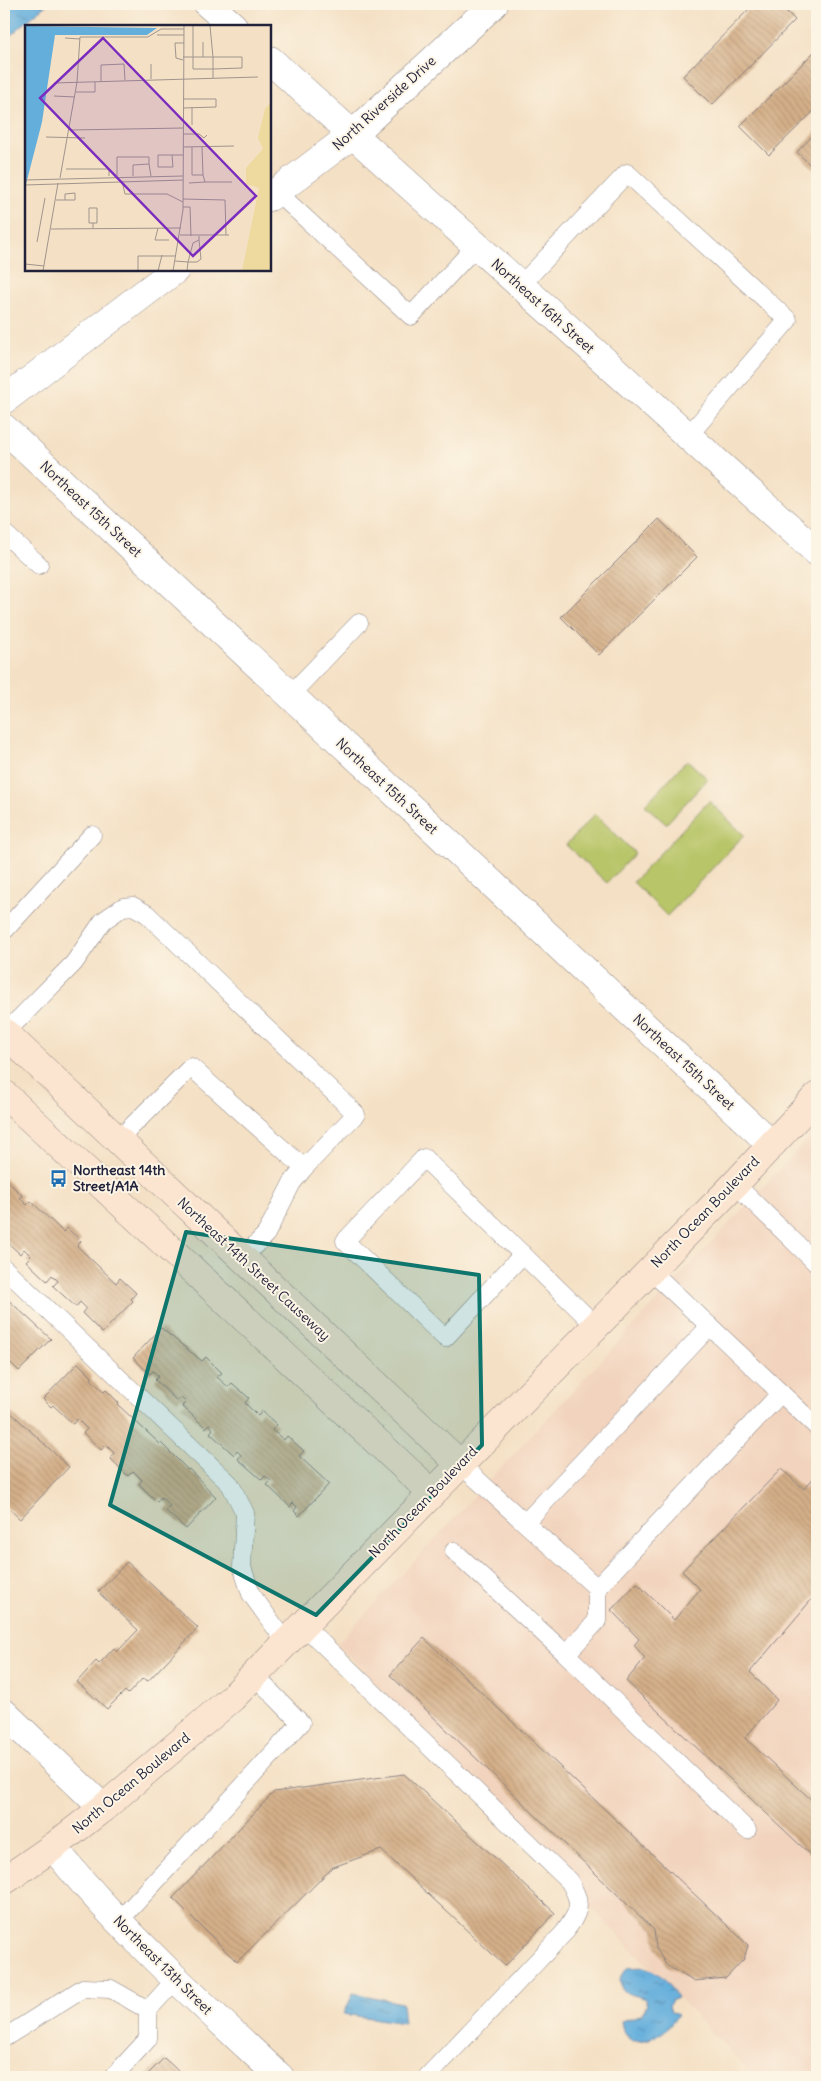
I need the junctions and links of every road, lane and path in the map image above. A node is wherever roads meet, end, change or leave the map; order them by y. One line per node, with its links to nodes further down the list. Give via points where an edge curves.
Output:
1 (208, 4): 3 (street)
2 (494, 4): 5 (street, North Riverside Drive)
3 (232, 25)
4 (271, 61): 5 (street, Northeast 16th Street)
5 (352, 135): 6 (street, North Riverside Drive); 7 (street, Northeast 16th Street)
6 (273, 195): 7 (lane, via 411,316)
7 (476, 246): 9 (street, Northeast 16th Street)
8 (174, 271): 10 (street)
9 (520, 286): 12 (street, Northeast 16th Street); 12 (lane, via 627,173 788,320)
10 (4, 400)
11 (4, 428): 17 (street, Northeast 15th Street)
12 (688, 436): 14 (street, Northeast 16th Street)
13 (4, 533): 15 (lane)
14 (817, 552)
15 (39, 565)
16 (360, 623): 17 (lane)
17 (290, 695): 24 (street, Northeast 15th Street)
18 (92, 835): 19 (lane)
19 (4, 931)
20 (4, 1033): 23 (main road, Northeast 14th Street Causeway); 25 (lane, via 74,962 103,921 122,907 133,906 147,914 356,1114)
21 (817, 1096): 24 (main road, North Ocean Boulevard)
22 (6, 1100): 37 (main road)
23 (118, 1140): 25 (lane, via 191,1067); 28 (main road, Northeast 14th Street Causeway)
24 (771, 1144): 26 (main road, North Ocean Boulevard)
25 (304, 1168): 28 (lane, via 292,1183 266,1234)
26 (735, 1184): 29 (lane); 31 (main road, North Ocean Boulevard)
27 (523, 1254): 27 (lane, via 424,1158 345,1240 445,1338); 32 (lane)
28 (242, 1258): 36 (main road, Northeast 14th Street Causeway)
29 (817, 1264)
30 (4, 1268): 41 (lane, via 230,1484 246,1513 242,1567 251,1594)
31 (650, 1269): 32 (main road, North Ocean Boulevard); 33 (lane)
32 (596, 1325): 36 (main road, North Ocean Boulevard)
33 (710, 1326): 34 (lane); 38 (lane)
34 (781, 1393): 35 (lane); 40 (lane)
35 (817, 1427)
36 (460, 1464): 37 (main road, North Ocean Boulevard); 38 (lane)
37 (432, 1492): 41 (main road, North Ocean Boulevard)
38 (525, 1523): 40 (lane)
39 (454, 1551): 42 (lane)
40 (597, 1588): 42 (lane, via 597,1621)
41 (294, 1633): 43 (main road, North Ocean Boulevard); 55 (lane, via 568,1880 577,1894 579,1905 563,1934)
42 (566, 1654): 46 (lane)
43 (254, 1675): 45 (main road, North Ocean Boulevard, via 232,1698); 49 (lane, via 301,1723)
44 (4, 1713): 45 (street)
45 (103, 1808): 47 (main road, North Ocean Boulevard)
46 (747, 1830)
47 (53, 1847): 48 (main road, North Ocean Boulevard); 49 (street, Northeast 13th Street)
48 (4, 1881)
49 (119, 1921): 50 (street, Northeast 13th Street)
50 (176, 1979): 51 (lane); 54 (street, Northeast 13th Street)
51 (148, 2010): 52 (lane, via 112,1989 83,1988); 53 (lane, via 148,2039)
52 (4, 2038)
53 (113, 2077)
54 (280, 2077)
55 (427, 2077)

